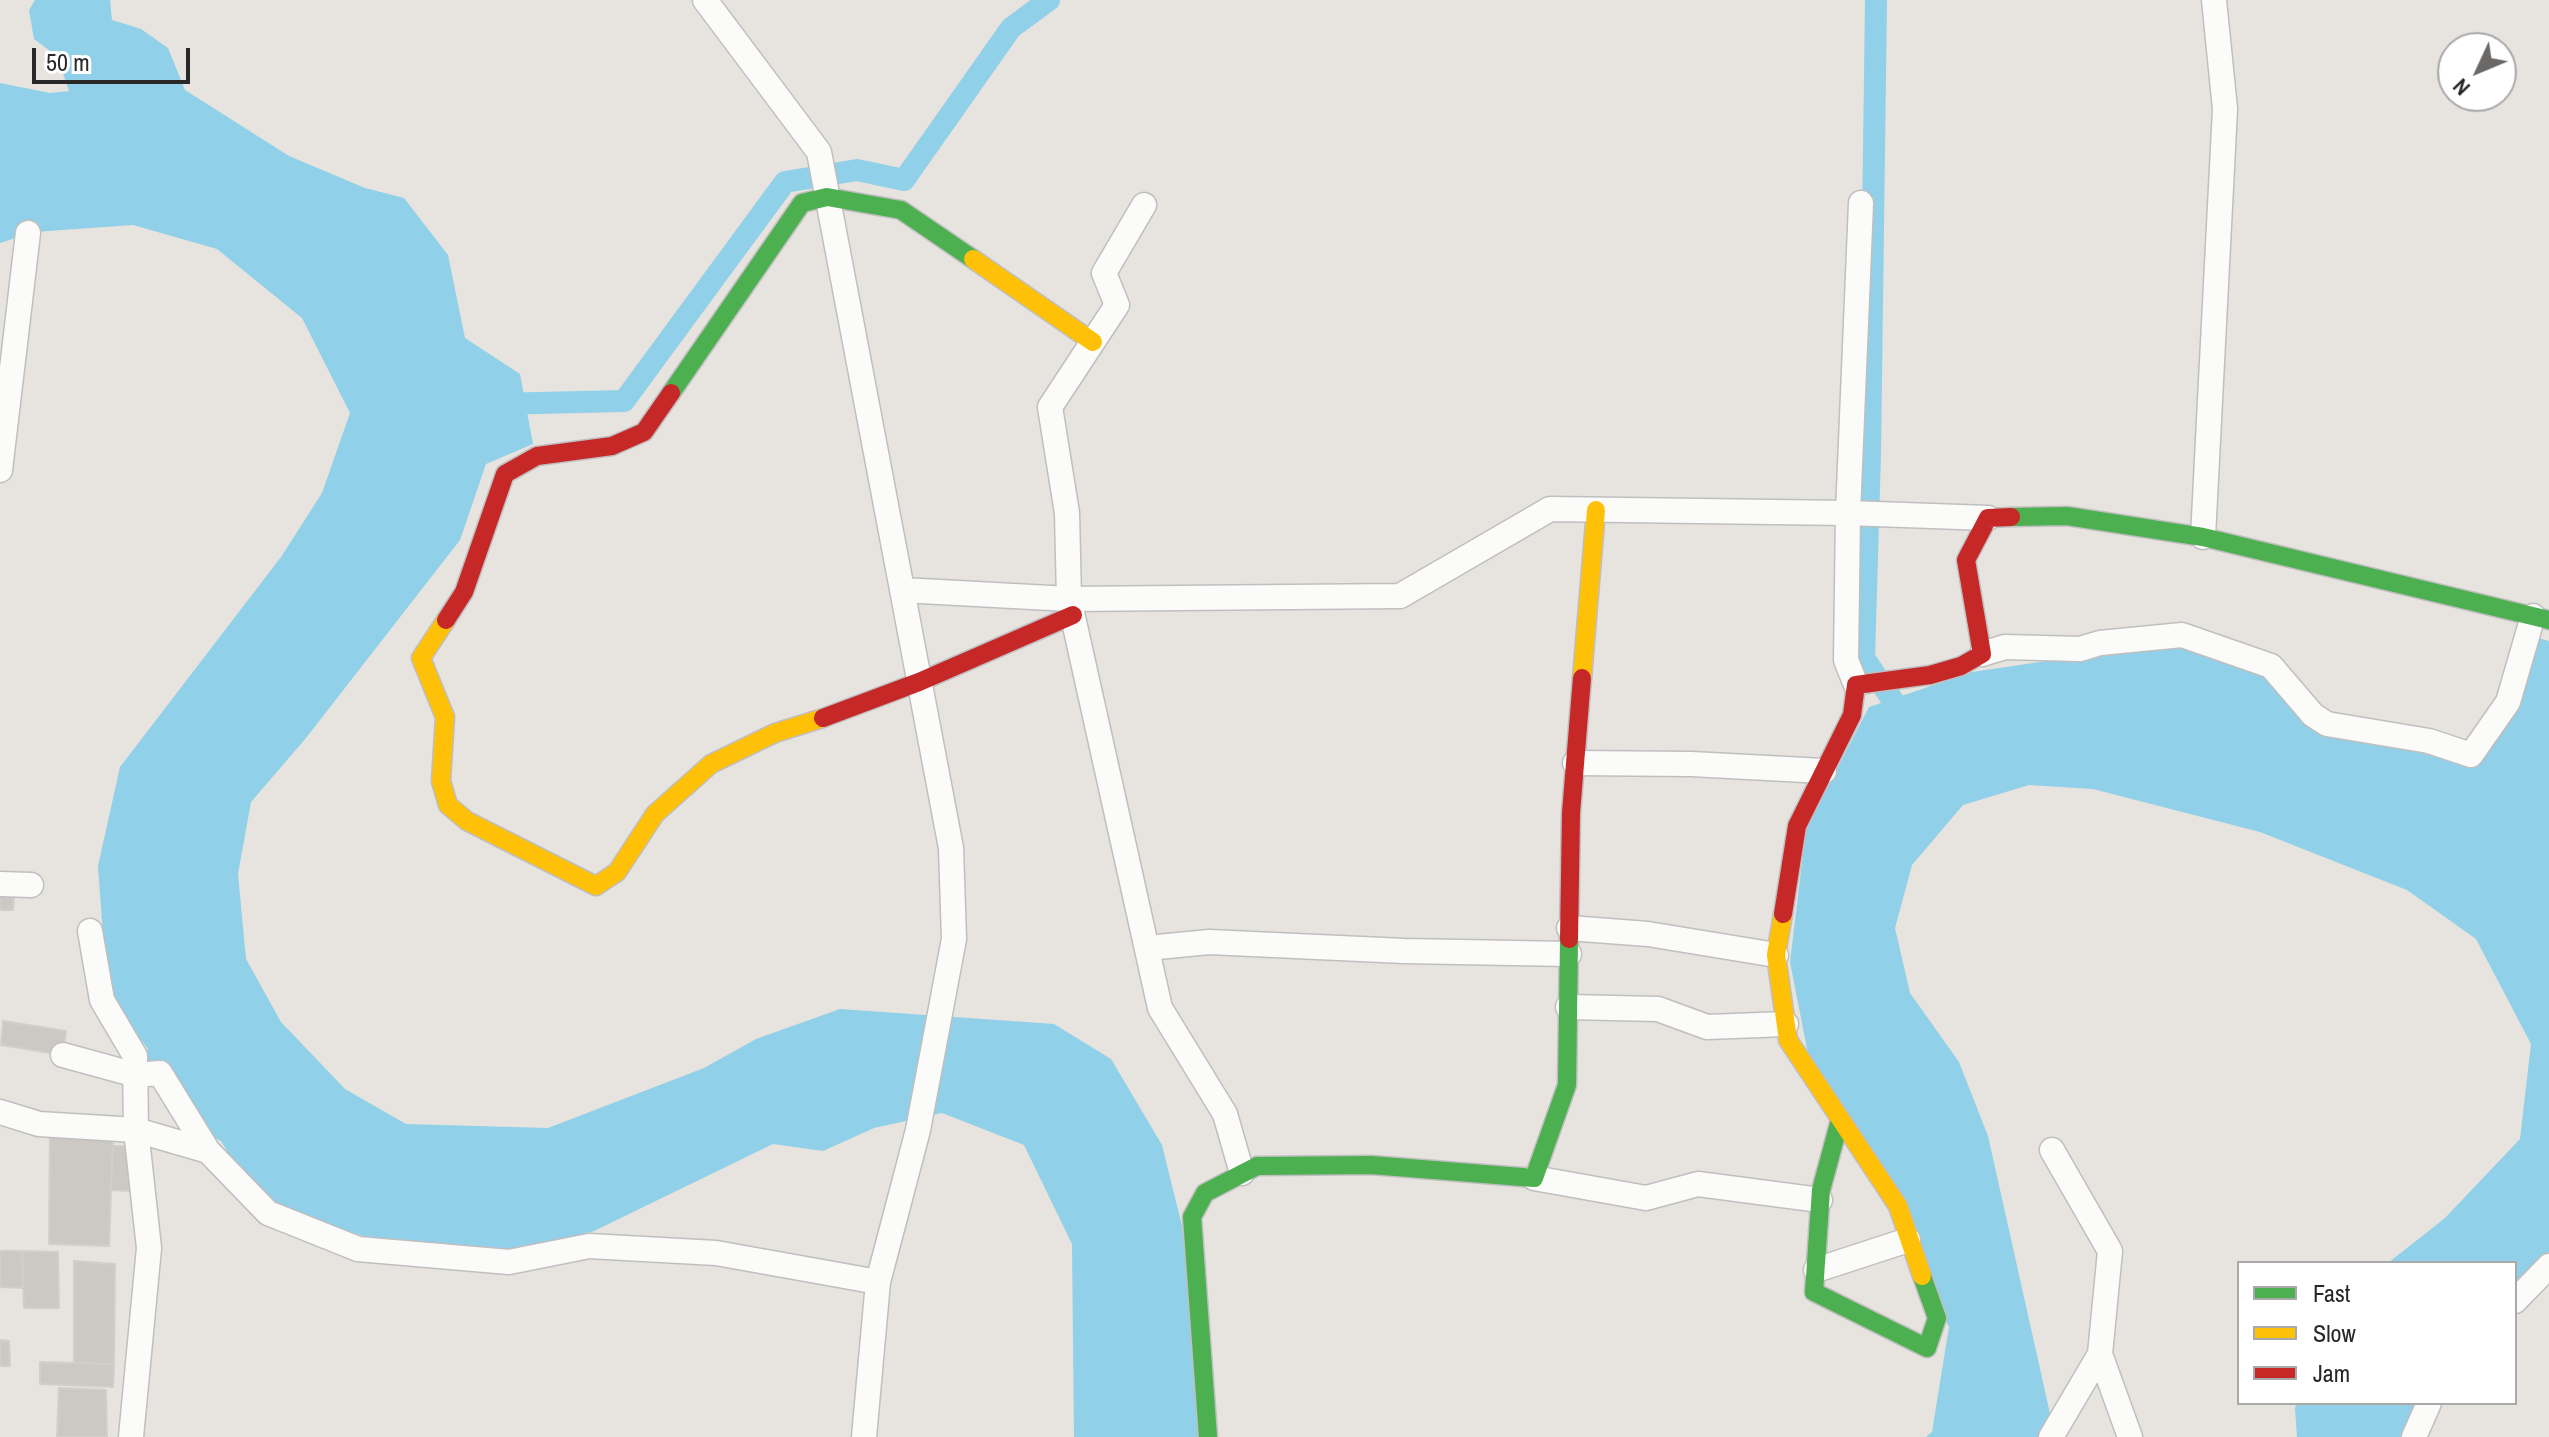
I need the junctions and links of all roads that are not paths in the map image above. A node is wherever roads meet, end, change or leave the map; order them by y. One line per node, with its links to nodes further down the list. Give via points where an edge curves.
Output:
1 (705, 0): 3 (street, via 819,152)
2 (2214, 0): 12 (street, via 2225,109)
3 (827, 197): 7 (street, via 901,210); 13 (street); 17 (street, via 802,203 644,432 612,446 537,456 505,474 464,592 421,658 445,717 441,781 448,805 467,821 596,886 617,872 655,814 711,764 775,733)
4 (1861, 203): 10 (street)
5 (1144, 205): 7 (street, via 1104,273 1117,305)
6 (28, 233): 8 (street)
7 (1093, 342): 14 (street, via 1050,407 1067,513)
8 (0, 470)
9 (1596, 510): 10 (street); 14 (street, via 1550,509 1400,596); 19 (street)
10 (1848, 513): 11 (street); 18 (street, via 1846,660)
11 (1988, 518): 12 (street, via 2067,516); 16 (street, via 1966,560)
12 (2203, 537): 15 (street)
13 (902, 590): 14 (street); 17 (street)
14 (1071, 607): 17 (street); 25 (street)
15 (2543, 618): 16 (street, via 2508,702 2471,755 2429,741 2327,724 2271,666 2182,635 2080,649 2005,647)
16 (1982, 654): 18 (street, via 1930,675)
17 (919, 682): 43 (street, via 951,848 954,939 918,1130)
18 (1856, 685): 20 (street, via 1852,715)
19 (1575, 763): 20 (street); 23 (street)
20 (1824, 771): 27 (street, via 1797,826)
21 (0, 884): 22 (street)
22 (31, 885)
23 (1569, 928): 26 (street); 27 (street, via 1648,934)
24 (90, 931): 31 (street, via 102,1000 135,1056)
25 (1147, 948): 26 (street, via 1209,942); 37 (street, via 1160,1008 1225,1114)
26 (1569, 954): 28 (street)
27 (1776, 955): 29 (street)
28 (1568, 1007): 29 (street, via 1658,1009 1707,1027); 38 (street, via 1567,1085)
29 (1786, 1024): 33 (street, via 1788,1040)
30 (63, 1055): 31 (street)
31 (136, 1075): 34 (street); 36 (street, via 160,1073)
32 (0, 1112): 34 (street, via 39,1124)
33 (1840, 1120): 39 (street); 40 (street, via 1898,1206)
34 (136, 1130): 36 (street); 47 (street, via 149,1248)
35 (2052, 1150): 45 (street, via 2110,1251)
36 (208, 1151): 43 (street, via 268,1213 358,1249 509,1262 589,1246 716,1253)
37 (1242, 1173): 38 (street, via 1257,1166 1371,1165); 49 (street, via 1205,1193 1192,1217)
38 (1534, 1178): 39 (street, via 1646,1198 1698,1184)
39 (1820, 1200): 42 (street)
40 (1908, 1240): 42 (street); 42 (street, via 1937,1318 1927,1348 1814,1292)
41 (2549, 1266): 44 (street)
42 (1816, 1270)
43 (878, 1282): 48 (street)
44 (2517, 1299)
45 (2100, 1354): 50 (street); 51 (street)
46 (2428, 1405): 52 (street)
47 (131, 1437)
48 (864, 1437)
49 (1208, 1437)
50 (2051, 1437)
51 (2130, 1437)
52 (2414, 1437)

